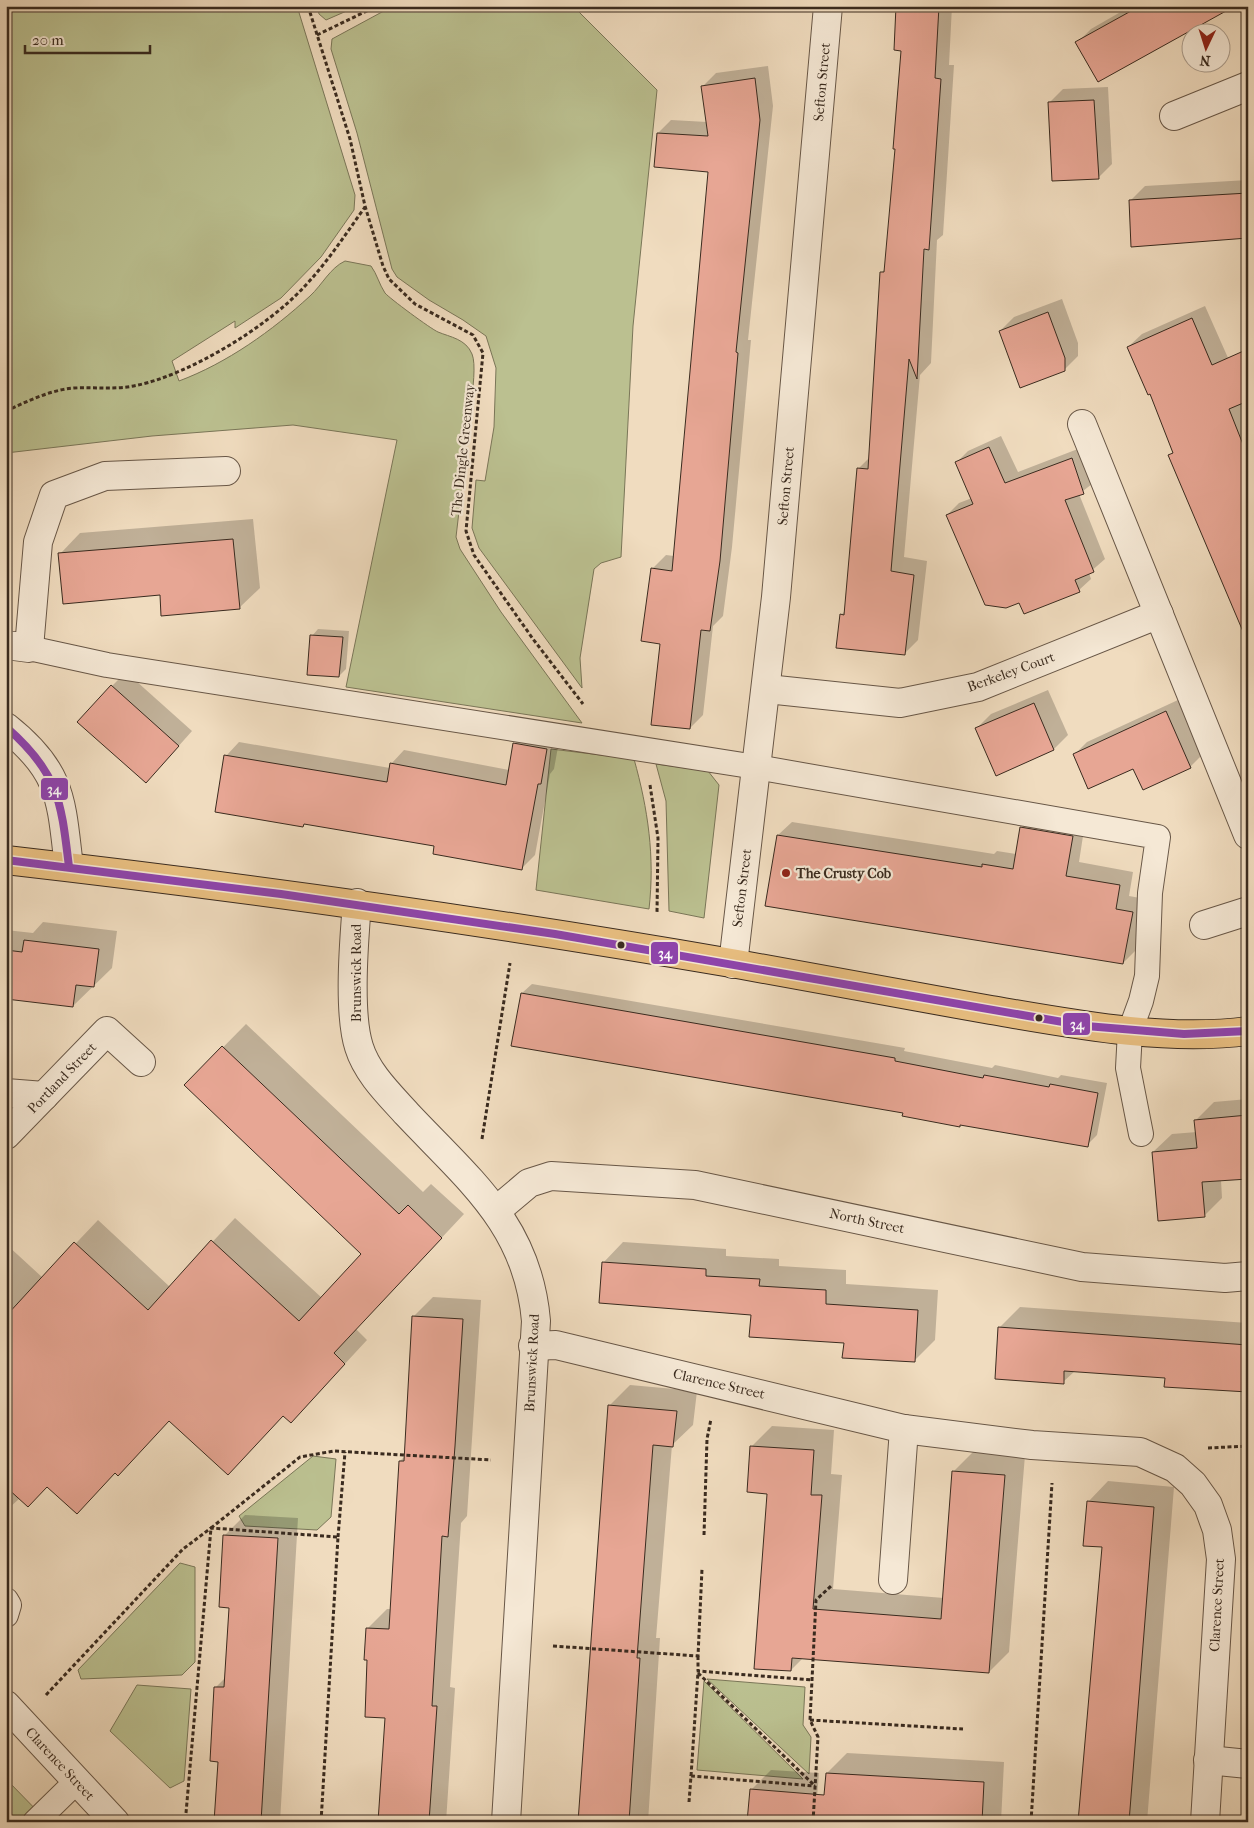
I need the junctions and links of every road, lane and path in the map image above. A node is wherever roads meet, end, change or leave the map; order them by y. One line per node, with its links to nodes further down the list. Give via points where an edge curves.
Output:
1 (308, 6): 4 (path, The Dingle Greenway)
2 (377, 6): 4 (path)
3 (828, 6): 13 (street, Sefton Street)
4 (317, 35): 7 (path, The Dingle Greenway, via 350,139)
5 (1248, 86): 6 (street)
6 (1174, 116)
7 (365, 206): 8 (path, via 325,263 301,290 257,327 212,356 149,383 122,389 74,388 40,395); 14 (path, The Dingle Greenway, via 383,266 393,284 414,304 473,336 483,353 468,489 468,542 533,639)
8 (6, 411)
9 (1082, 424): 11 (street)
10 (226, 471): 12 (street, via 105,476 54,495 38,542)
11 (1159, 614): 13 (street, Berkeley Court, via 978,687 900,703); 18 (street)
12 (18, 647): 16 (lane, via 106,665)
13 (767, 689): 17 (street, Sefton Street)
14 (584, 706)
15 (6, 727): 20 (street, via 40,760 55,783 62,809)
16 (631, 749): 17 (lane); 24 (path, via 644,763 658,838 657,910)
17 (756, 767): 26 (street, Sefton Street); 27 (lane, via 1158,837 1150,893 1147,976 1142,1002)
18 (1248, 834)
19 (6, 860): 20 (main road)
20 (69, 867): 21 (main road)
21 (357, 904): 24 (main road); 35 (street, Brunswick Road, via 354,1022 367,1065 388,1094)
22 (1248, 910): 23 (street)
23 (1204, 925)
24 (650, 950): 26 (main road)
25 (510, 963): 34 (path)
26 (733, 964): 27 (main road)
27 (1130, 1031): 28 (main road, via 1212,1034); 32 (lane, via 1128,1068)
28 (1248, 1031)
29 (141, 1062): 31 (street, Portland Street, via 108,1031)
30 (6, 1093): 31 (street)
31 (44, 1096): 33 (street, Portland Street)
32 (1141, 1134)
33 (6, 1135)
34 (482, 1142)
35 (497, 1210): 36 (street, North Street, via 529,1183 551,1176 695,1184 1082,1266 1225,1278); 37 (street, Brunswick Road, via 524,1260 530,1279 536,1321)
36 (1248, 1276)
37 (533, 1346): 39 (street, Clarence Street, via 556,1345); 41 (street, Brunswick Road)
38 (712, 1415): 44 (path, via 707,1439)
39 (904, 1429): 47 (street); 58 (street, Clarence Street, via 1032,1445 1140,1452 1175,1468 1193,1484 1208,1505 1218,1530 1221,1559)
40 (345, 1452): 41 (path); 43 (path, via 300,1458); 45 (path)
41 (526, 1463): 68 (street, Brunswick Road)
42 (1052, 1481): 70 (path)
43 (211, 1528): 45 (path); 55 (path, via 183,1549); 64 (path)
44 (704, 1535)
45 (338, 1537): 67 (path)
46 (702, 1569): 52 (path)
47 (892, 1580)
48 (831, 1586): 54 (path, via 816,1600)
49 (6, 1600): 50 (lane, via 9,1606)
50 (6, 1615)
51 (550, 1645): 52 (path)
52 (698, 1656): 53 (path)
53 (698, 1672): 54 (path); 60 (path); 62 (path)
54 (812, 1680): 56 (path)
55 (14, 1713): 61 (street, Clarence Street)
56 (810, 1720): 57 (path); 62 (path, via 818,1737)
57 (963, 1728)
58 (1208, 1760): 59 (street); 71 (street, Clarence Street)
59 (1248, 1764)
60 (691, 1776): 62 (path); 63 (path)
61 (76, 1782): 65 (lane); 66 (street, Clarence Street)
62 (815, 1786): 69 (path)
63 (688, 1802)
64 (186, 1813)
65 (35, 1822)
66 (115, 1822)
67 (321, 1822)
68 (506, 1822)
69 (813, 1822)
70 (1032, 1822)
71 (1205, 1822)

